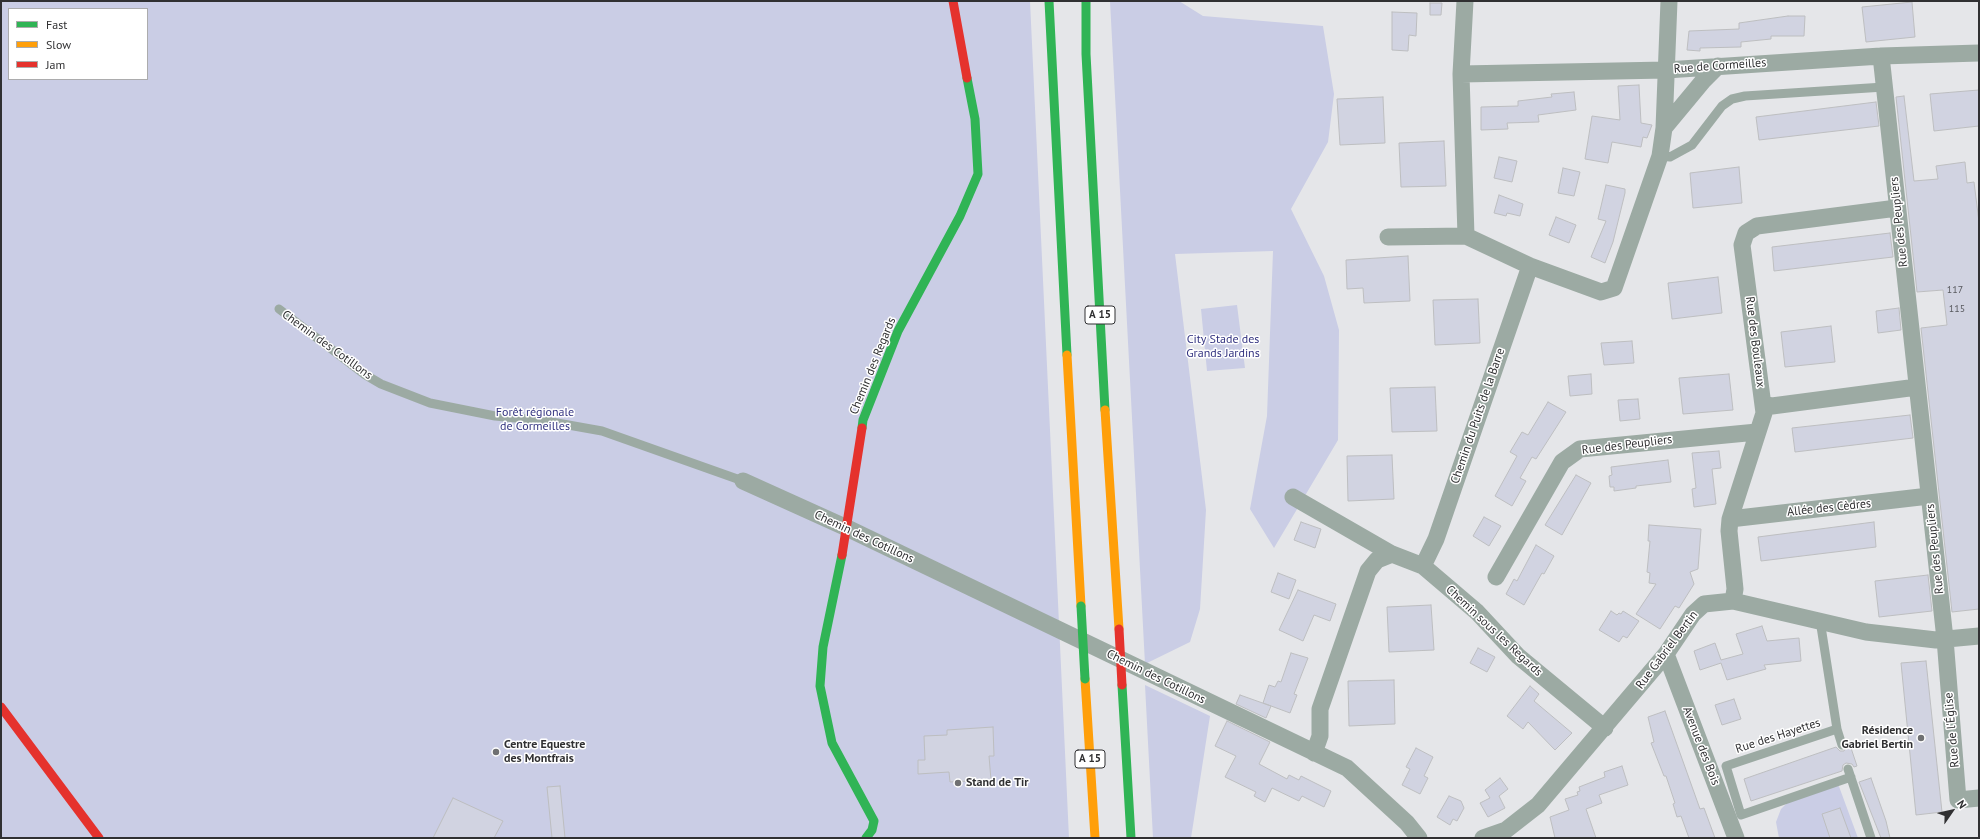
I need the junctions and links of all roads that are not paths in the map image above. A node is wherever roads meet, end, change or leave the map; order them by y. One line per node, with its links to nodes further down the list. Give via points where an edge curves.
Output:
1 (953, 1): 26 (main road, Chemin des Regards, via 975,119 978,174 960,216 898,331 863,420 851,487)
2 (1050, 1): 43 (main road, A 15, bridge, via 1052,80)
3 (1086, 1): 44 (main road, A 15, bridge, via 1087,78 1110,508)
4 (1465, 1): 10 (street)
5 (1669, 1): 9 (street)
6 (1979, 53): 7 (street, Rue de Cormeilles)
7 (1880, 56): 8 (street, Rue de Cormeilles); 11 (street, Rue des Peupliers)
8 (1718, 66): 9 (street, Rue de Cormeilles); 12 (street)
9 (1666, 70): 10 (street, Rue de Cormeilles); 12 (street)
10 (1461, 74): 15 (street)
11 (1884, 87): 13 (lane, via 1732,99 1722,106 1692,145 1670,157); 14 (street, Rue des Peupliers)
12 (1664, 128): 13 (street)
13 (1660, 156): 17 (street, via 1614,288 1601,292)
14 (1897, 208): 19 (street, Rue des Peupliers); 20 (street, Rue des Bouleaux, via 1757,226 1746,233 1742,245)
15 (1466, 236): 16 (street); 17 (street)
16 (1388, 237)
17 (1530, 266): 28 (street, Chemin du Puits de la Barre, via 1436,539)
18 (279, 309): 22 (lane, Chemin des Cotillons, via 364,374 381,384 423,401 495,416 546,421 602,431)
19 (1917, 388): 20 (street, via 1772,406); 23 (street, Rue des Peupliers)
20 (1763, 404): 21 (street, Rue des Bouleaux, via 1764,413)
21 (1757, 432): 25 (street, Rue des Bouleaux); 29 (street, Rue des Peupliers, via 1580,449 1562,462)
22 (743, 481): 26 (street, Chemin des Cotillons)
23 (1929, 496): 25 (street, Allée des Cèdres); 33 (street, Rue des Peupliers)
24 (1293, 497): 27 (street, Chemin sous les Regards)
25 (1730, 519): 30 (street, Rue des Bouleaux)
26 (848, 528): 39 (street, Chemin des Cotillons); 42 (main road, Chemin des Regards, via 823,647 820,686 832,743 874,821 872,830)
27 (1392, 554): 28 (street, Chemin sous les Regards); 39 (street, via 1377,560 1368,570 1320,710 1320,736)
28 (1423, 566): 36 (street, Chemin sous les Regards, via 1478,612 1518,656)
29 (1496, 577)
30 (1734, 601): 31 (street, Rue Gabriel Bertin); 34 (street, Rue Gabriel Bertin, via 1704,604 1693,614)
31 (1820, 620): 33 (street, Rue Gabriel Bertin, via 1866,632); 37 (lane, Rue des Hayettes)
32 (1979, 636): 33 (street, Rue Gabriel Bertin)
33 (1945, 639): 40 (street, Rue de l'Église, via 1958,800)
34 (1666, 654): 36 (street, Rue Gabriel Bertin); 47 (street, Avenue des Bois)
35 (1, 707): 41 (main road)
36 (1605, 728): 46 (street, Rue Gabriel Bertin, via 1538,805 1506,830)
37 (1837, 730): 38 (lane, Rue des Hayettes); 48 (lane, Rue des Hayettes, via 1726,766 1741,815 1850,773)
38 (1842, 745)
39 (1314, 753): 45 (street, Chemin des Cotillons, via 1347,768 1407,823)
40 (1979, 798)
41 (99, 838)
42 (866, 838)
43 (1095, 838)
44 (1131, 838)
45 (1419, 838)
46 (1483, 838)
47 (1736, 838)
48 (1871, 838)

